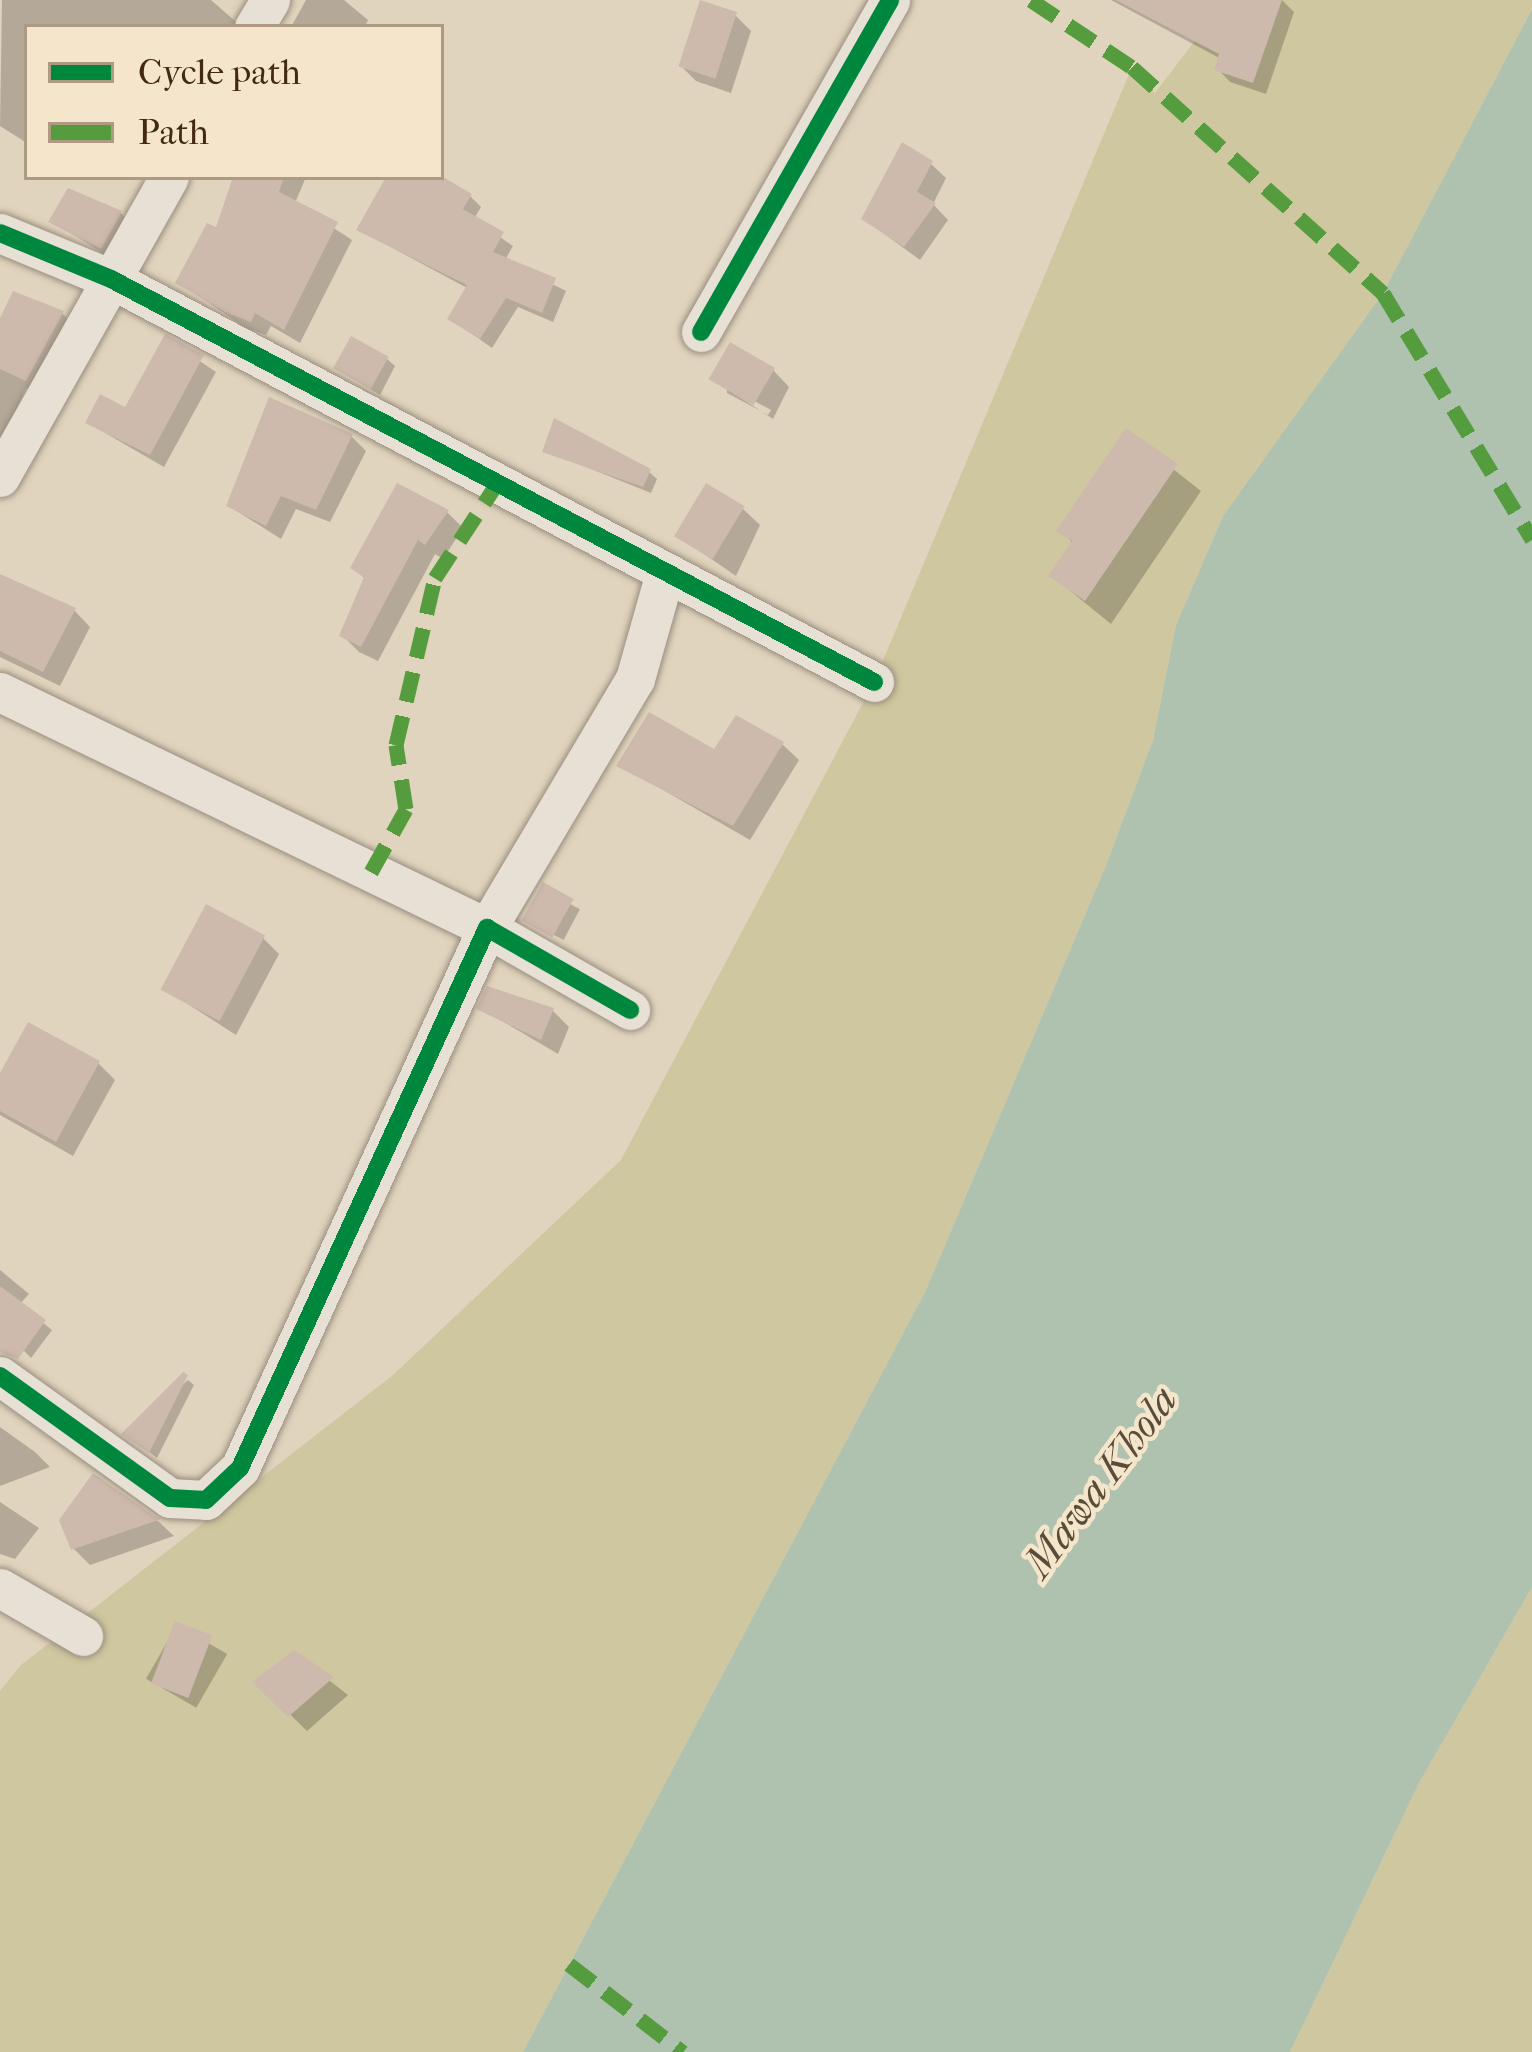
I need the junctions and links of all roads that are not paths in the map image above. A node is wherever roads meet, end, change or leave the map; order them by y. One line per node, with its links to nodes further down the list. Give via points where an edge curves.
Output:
1 (890, 0): 5 (street)
2 (167, 180): 4 (street)
3 (0, 233): 4 (street)
4 (111, 280): 6 (street); 7 (street)
5 (701, 332)
6 (0, 477)
7 (665, 573): 8 (street); 10 (street, via 635,679)
8 (874, 682)
9 (0, 692): 10 (street)
10 (487, 928): 11 (street); 12 (street, via 240,1468 206,1500 170,1498)
11 (630, 1010)
12 (0, 1376)
13 (0, 1588): 14 (street)
14 (83, 1636)

